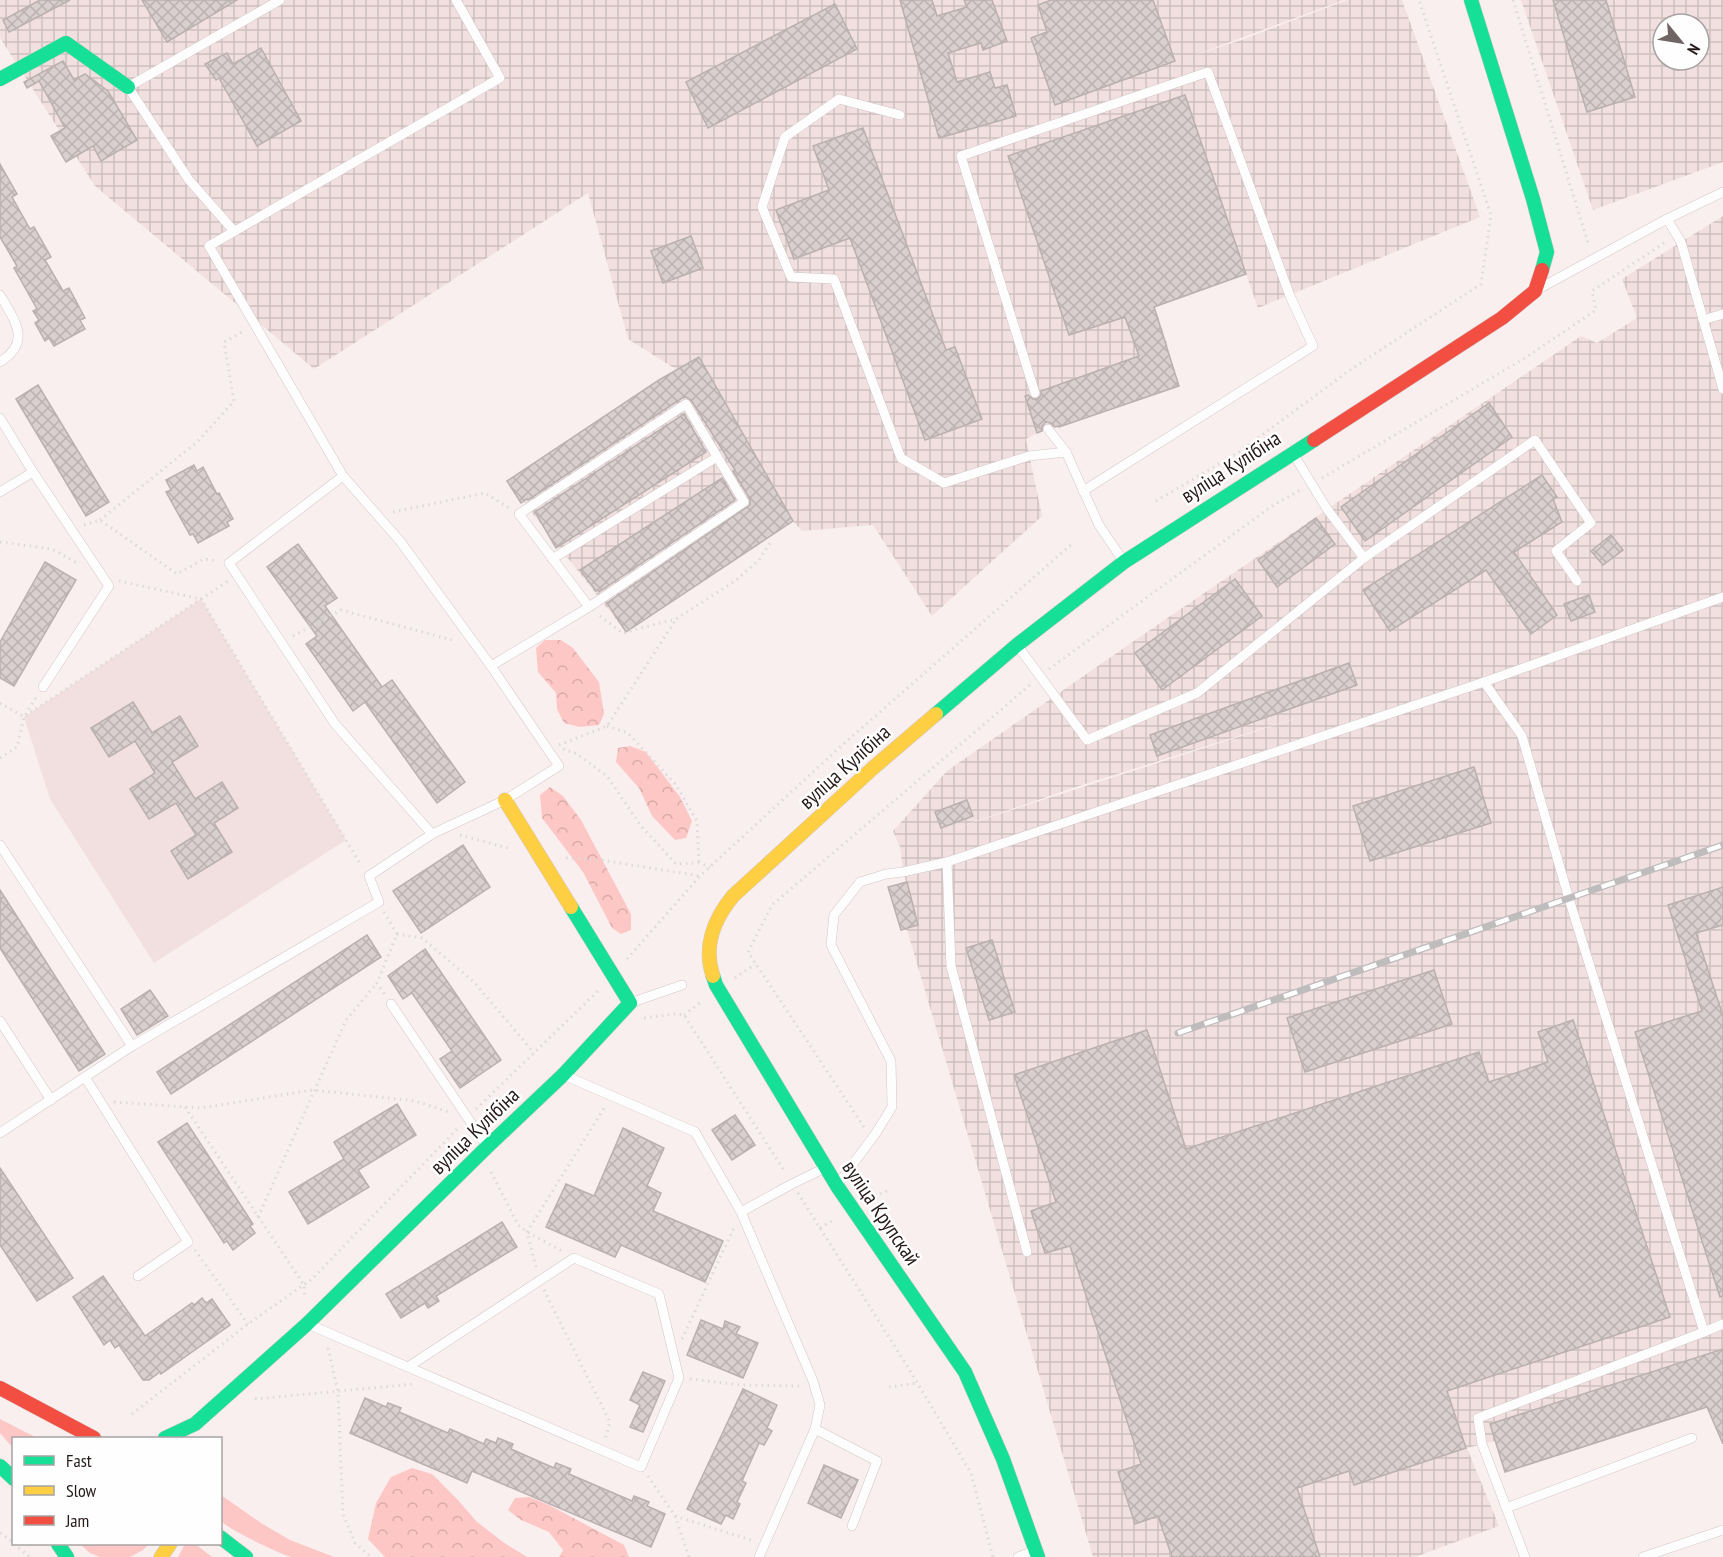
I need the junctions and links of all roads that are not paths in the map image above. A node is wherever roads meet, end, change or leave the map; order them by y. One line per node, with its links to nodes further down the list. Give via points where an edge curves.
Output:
1 (280, 0): 5 (lane)
2 (456, 0): 9 (lane, via 500,78)
3 (1471, 0): 10 (main road, via 1546,252)
4 (0, 80): 5 (main road, via 66,43)
5 (128, 87): 9 (lane, via 189,180)
6 (900, 115): 19 (lane, via 838,99 785,137 762,207 791,277 834,279 902,458 944,483 1029,456)
7 (1723, 192): 8 (lane)
8 (1667, 219): 10 (lane); 13 (lane, via 1681,242)
9 (234, 231): 23 (lane, via 209,246)
10 (1535, 291): 20 (main road, вуліца Кулібіна, via 1502,318)
11 (0, 295): 14 (lane, via 20,336 9,357)
12 (1723, 314): 13 (lane)
13 (1703, 320): 15 (lane)
14 (0, 362)
15 (1723, 389)
16 (1035, 393): 24 (lane, via 961,156 1208,72 1312,346)
17 (0, 418): 22 (lane)
18 (1048, 429): 19 (lane)
19 (1065, 452): 24 (lane)
20 (1292, 453): 26 (lane); 28 (main road, вуліца Кулібіна)
21 (717, 457): 27 (lane); 27 (lane, via 686,404 519,514); 31 (lane, via 744,502)
22 (33, 472): 25 (lane); 35 (lane, via 109,586)
23 (344, 476): 33 (lane, via 400,541); 37 (lane, via 229,563 334,724)
24 (1083, 491): 28 (lane, via 1099,525)
25 (0, 492)
26 (1364, 558): 29 (lane, via 1535,440 1591,522 1556,551); 32 (lane, via 1197,693 1087,740)
27 (552, 559): 31 (lane)
28 (1124, 562): 32 (main road, вуліца Кулібіна)
29 (1577, 581)
30 (1723, 597): 34 (lane)
31 (589, 607): 33 (lane)
32 (1017, 645): 40 (main road, вуліца Кулібіна, via 873,768)
33 (491, 666): 36 (lane, via 559,766)
34 (1484, 682): 39 (lane); 58 (lane, via 1522,736)
35 (43, 687)
36 (505, 800): 37 (lane); 43 (main road)
37 (432, 834): 45 (lane, via 369,876 379,902)
38 (0, 845): 45 (lane)
39 (947, 862): 52 (lane, via 860,882 834,915 831,945 891,1061 892,1107); 54 (lane, via 951,966)
40 (733, 896): 51 (main road, вуліца Крупскай, via 710,938 709,965 716,985)
41 (682, 985): 43 (lane)
42 (391, 1004): 50 (lane)
43 (630, 1004): 46 (main road, вуліца Кулібіна)
44 (0, 1021): 48 (lane)
45 (132, 1046): 47 (lane)
46 (563, 1075): 50 (main road, вуліца Кулібіна); 53 (lane, via 695,1132)
47 (85, 1077): 48 (lane); 55 (lane, via 189,1242)
48 (51, 1100): 49 (lane)
49 (0, 1133)
50 (484, 1150): 56 (main road, вуліца Кулібіна)
51 (825, 1168): 52 (main road, вуліца Крупскай); 53 (lane)
52 (837, 1186): 71 (main road, вуліца Крупскай, via 965,1372 1004,1459)
53 (741, 1212): 61 (lane, via 814,1386 820,1405)
54 (1027, 1252)
55 (138, 1276)
56 (307, 1324): 59 (lane); 63 (main road, вуліца Кулібіна, via 195,1424)
57 (1723, 1324): 58 (lane)
58 (1704, 1332): 67 (lane, via 1478,1418 1482,1444)
59 (408, 1367): 59 (lane, via 574,1258 659,1294 679,1378 641,1467)
60 (0, 1388): 62 (main road)
61 (815, 1429): 68 (lane, via 877,1461); 73 (lane)
62 (92, 1437)
63 (167, 1437)
64 (1692, 1438): 67 (lane)
65 (0, 1466): 66 (main road)
66 (12, 1477)
67 (1506, 1508): 75 (lane)
68 (852, 1526)
69 (1723, 1530): 76 (lane)
70 (222, 1539): 72 (main road)
71 (1037, 1554): 74 (lane)
72 (246, 1557)
73 (759, 1557)
74 (1018, 1557)
75 (1525, 1557)
76 (1643, 1557)

